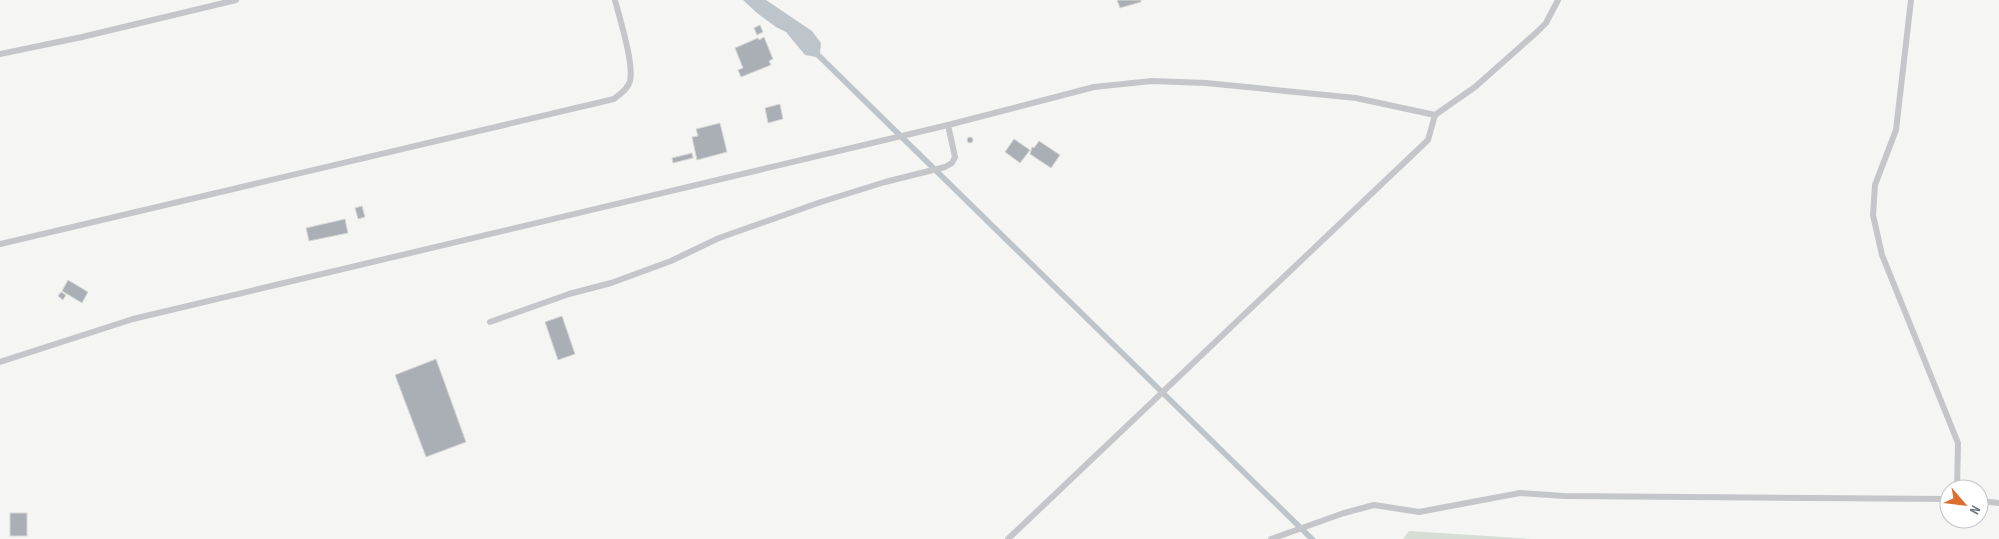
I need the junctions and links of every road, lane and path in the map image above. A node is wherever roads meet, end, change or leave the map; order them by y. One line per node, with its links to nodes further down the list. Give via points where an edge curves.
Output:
1 (236, 0): 5 (lane)
2 (615, 0): 8 (lane, via 630,64 630,82 614,98)
3 (1558, 0): 6 (lane, via 1546,23 1537,32 1475,87)
4 (1911, 0): 11 (lane, via 1896,130 1875,185 1873,215 1882,256 1958,443)
5 (0, 54)
6 (1435, 115): 7 (lane, via 1356,98 1152,81 1094,87); 13 (lane, via 1428,140)
7 (948, 125): 9 (lane, via 955,157 945,167 821,202 719,238 671,261 611,283); 10 (lane, via 133,318)
8 (0, 244)
9 (490, 322)
10 (0, 362)
11 (1957, 479)
12 (1939, 499): 14 (lane, via 1520,493 1419,512 1374,505)
13 (1008, 539)
14 (1271, 539)

